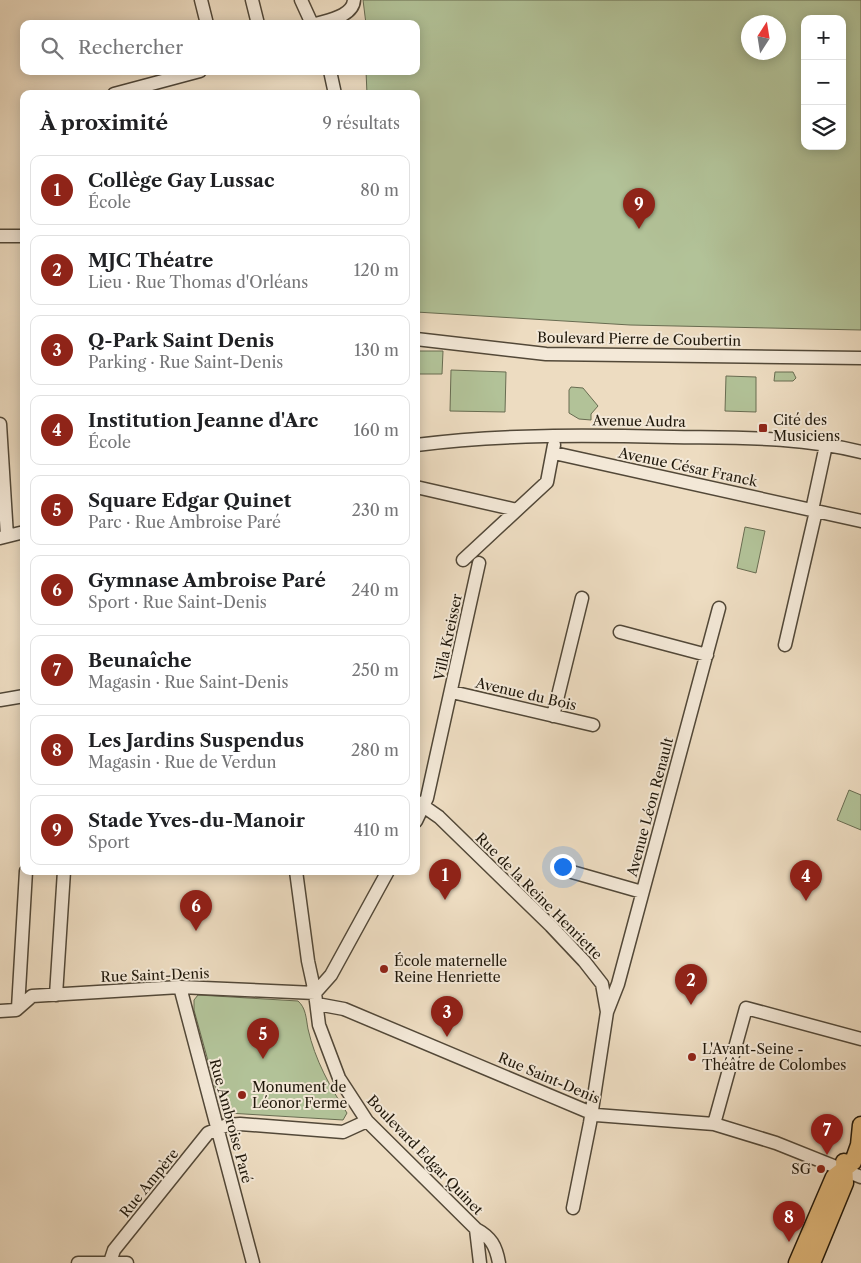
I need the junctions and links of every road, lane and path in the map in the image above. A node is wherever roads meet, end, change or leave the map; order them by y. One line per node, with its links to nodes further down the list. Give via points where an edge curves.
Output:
1 (201, 0): 5 (street)
2 (252, 0): 6 (street)
3 (301, 0): 7 (street)
4 (354, 0): 8 (street, via 348,12)
5 (206, 20)
6 (257, 20)
7 (312, 20)
8 (325, 20)
9 (185, 75): 11 (street)
10 (331, 75): 12 (street)
11 (129, 90)
12 (334, 90)
13 (0, 236): 14 (street)
14 (20, 236)
15 (420, 338): 16 (street, Boulevard Pierre de Coubertin, via 546,354)
16 (861, 358)
17 (0, 424): 28 (street)
18 (554, 435): 19 (street, Avenue Audra, via 763,439); 20 (street, Avenue Audra); 22 (street)
19 (826, 444): 21 (street, Avenue Audra); 25 (street)
20 (420, 445)
21 (861, 452)
22 (554, 453): 24 (street, via 547,482); 25 (street, Avenue César Franck)
23 (420, 488): 24 (street)
24 (517, 510): 29 (street)
25 (814, 510): 26 (street, Avenue César Franck); 34 (street)
26 (861, 521)
27 (20, 533): 28 (street)
28 (3, 537)
29 (463, 560)
30 (479, 563): 36 (street, Villa Kreisser)
31 (582, 598): 39 (street)
32 (719, 608): 35 (street, Avenue Léon Renault)
33 (620, 632): 35 (street)
34 (785, 645)
35 (707, 655): 47 (street, Avenue Léon Renault)
36 (452, 692): 39 (street, Avenue du Bois); 41 (street, Villa Kreisser, via 427,798)
37 (20, 697): 38 (street)
38 (0, 700)
39 (553, 716): 40 (street, Avenue du Bois)
40 (593, 725)
41 (420, 803): 49 (street, Rue de la Reine Henriette, via 551,926)
42 (572, 872): 47 (street)
43 (26, 875): 53 (street)
44 (64, 875): 51 (street)
45 (297, 875): 52 (street, Boulevard Edgar Quinet)
46 (386, 875): 52 (street)
47 (642, 892): 48 (street, Avenue Léon Renault)
48 (619, 976): 49 (street, via 614,986); 55 (street, Avenue Léon Renault, via 612,1003)
49 (602, 984): 55 (street, Rue de la Reine Henriette)
50 (180, 987): 51 (street, Rue Saint-Denis); 52 (street, Rue Saint-Denis); 61 (street, Rue Ambroise Paré)
51 (56, 995): 53 (street, Rue Saint-Denis, via 32,996)
52 (316, 998): 57 (street, Rue Saint-Denis); 58 (street, Boulevard Edgar Quinet, via 319,1025 333,1067)
53 (18, 1008): 54 (street, Rue Saint-Denis)
54 (0, 1011)
55 (606, 1012): 57 (street, Rue de la Reine Henriette)
56 (861, 1039): 59 (street, via 746,1008)
57 (590, 1112): 59 (street, Rue Saint-Denis, via 601,1116); 64 (street, Rue de la Reine Henriette)
58 (367, 1121): 61 (street, via 343,1132 240,1124); 65 (street, Boulevard Edgar Quinet)
59 (714, 1124): 62 (street, Rue Saint-Denis)
60 (861, 1126): 62 (main road, via 853,1162)
61 (217, 1128): 66 (street, Rue Ampère, via 208,1133 114,1250); 69 (street, Rue Ambroise Paré)
62 (844, 1169): 63 (street, Rue Saint-Denis); 72 (main road, via 834,1177); 73 (main road, via 843,1188)
63 (861, 1177)
64 (574, 1208)
65 (476, 1229): 70 (street, Boulevard Edgar Quinet); 71 (street, Boulevard Edgar Quinet, via 492,1241)
66 (110, 1262): 67 (street); 68 (street)
67 (78, 1263)
68 (127, 1263)
69 (254, 1263)
70 (480, 1263)
71 (499, 1263)
72 (798, 1263)
73 (812, 1263)

